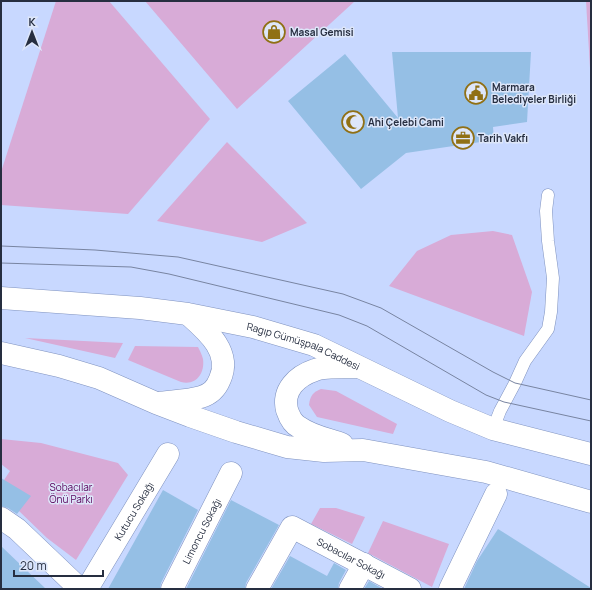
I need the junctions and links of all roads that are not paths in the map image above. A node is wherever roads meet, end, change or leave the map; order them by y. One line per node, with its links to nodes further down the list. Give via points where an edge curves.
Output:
1 (548, 195): 7 (lane, via 546,211 553,278 548,329 525,361)
2 (5, 299): 3 (main road, Ragıp Gümüşpala Caddesi, via 140,308)
3 (188, 314): 5 (main road, Ragıp Gümüşpala Caddesi, via 253,327 314,345); 6 (main road, via 209,332 221,351 224,371 216,389 201,397)
4 (1, 353): 6 (main road, via 99,378)
5 (361, 367): 7 (main road, Ragıp Gümüşpala Caddesi); 8 (main road, via 316,369 298,378 288,390 285,403 289,416 298,427)
6 (156, 403): 8 (main road, via 236,432 287,447 324,452)
7 (493, 429): 10 (main road, Ragıp Gümüşpala Caddesi)
8 (363, 450): 13 (main road, via 486,472)
9 (168, 454): 17 (main road, Kutucu Sokağı)
10 (591, 454)
11 (231, 473): 18 (main road, Limoncu Sokağı)
12 (496, 494): 22 (main road)
13 (591, 502)
14 (1, 518): 16 (main road, via 17,529)
15 (364, 564): 19 (main road, Sobacılar Sokağı, via 292,527); 20 (main road); 21 (main road, Sobacılar Sokağı)
16 (80, 589)
17 (87, 589)
18 (172, 589)
19 (257, 589)
20 (350, 589)
21 (410, 589)
22 (450, 589)

